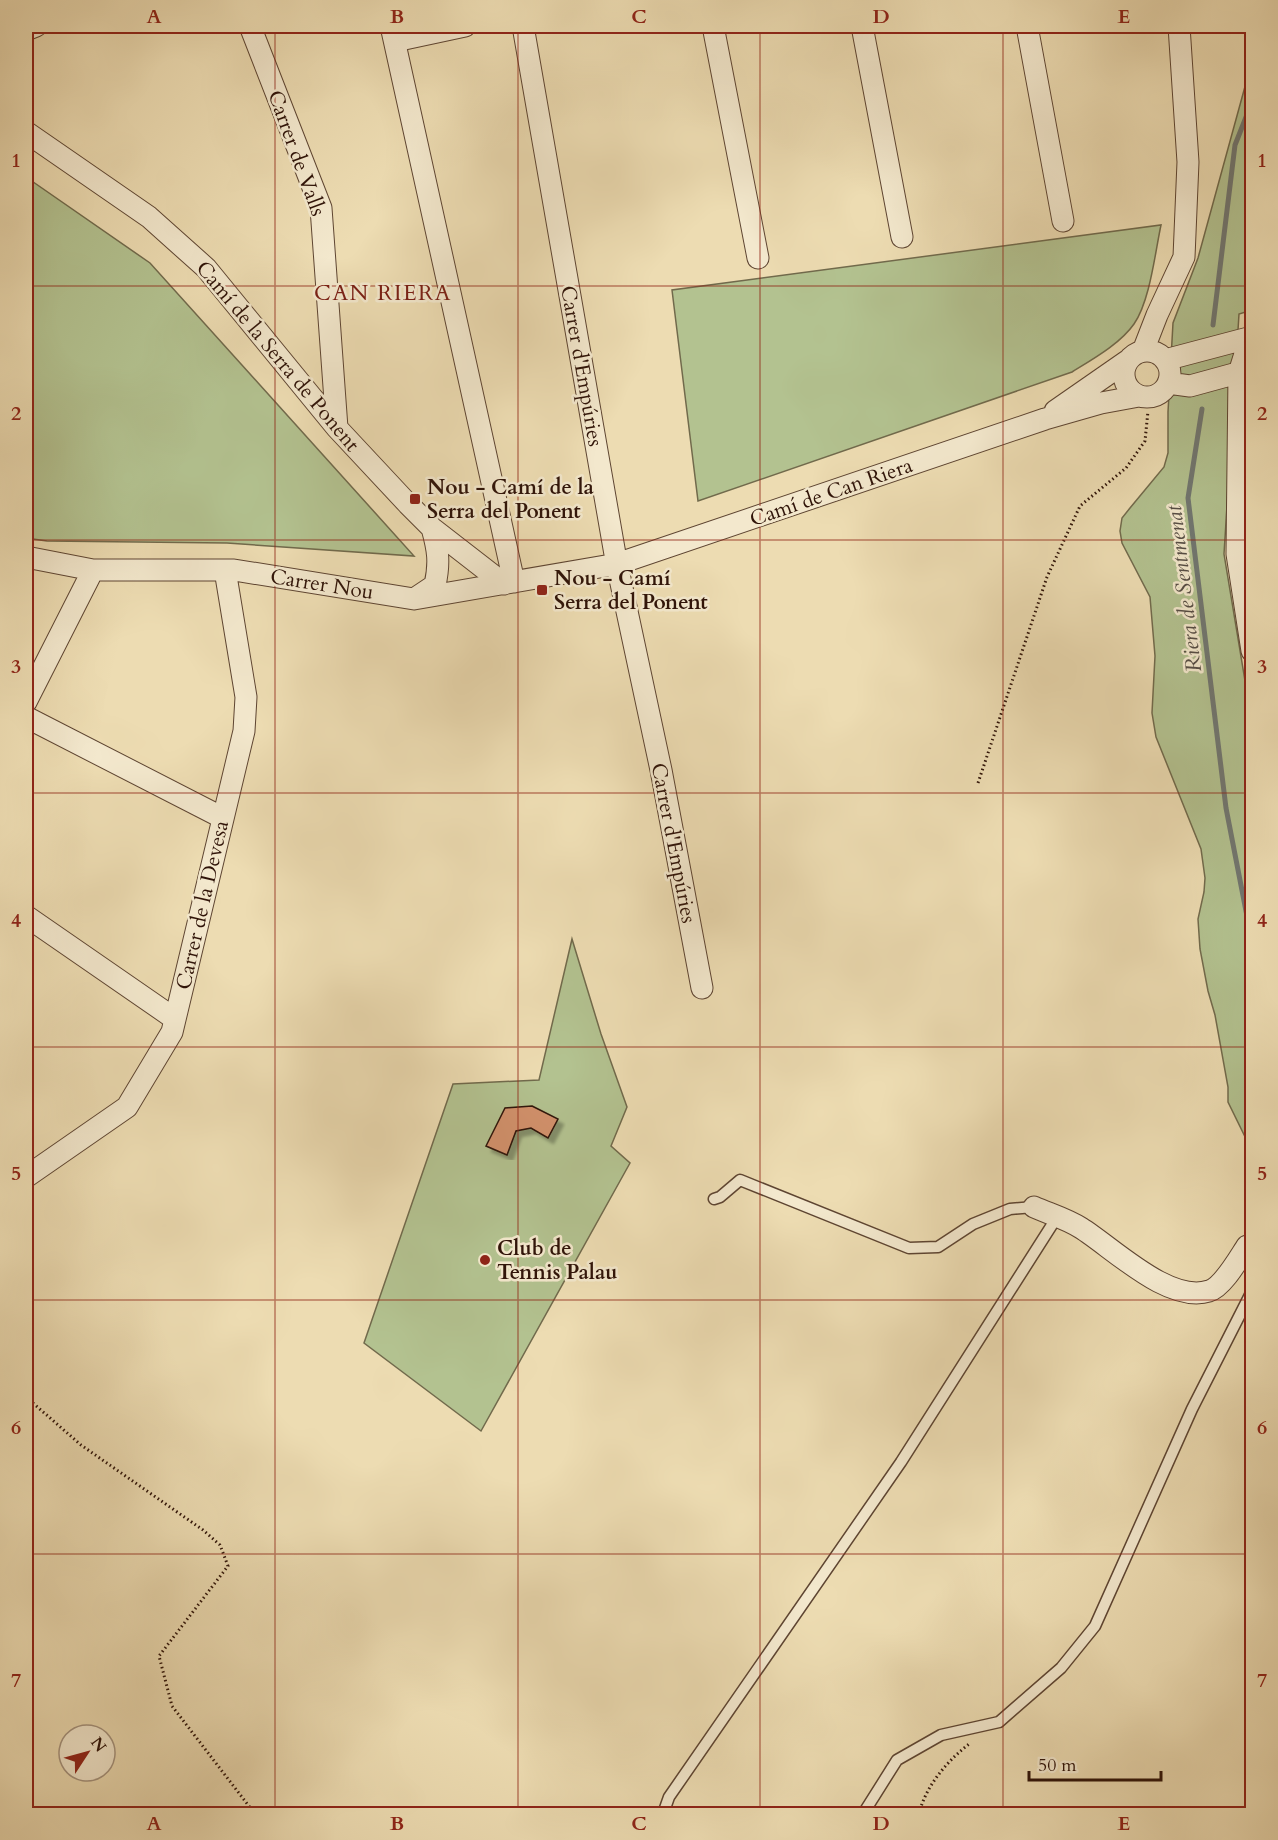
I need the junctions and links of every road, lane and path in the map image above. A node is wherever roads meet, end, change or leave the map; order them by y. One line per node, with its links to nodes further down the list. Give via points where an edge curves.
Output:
1 (36, 26): 9 (street)
2 (250, 26): 22 (street, Carrer de Valls, via 321,207)
3 (465, 26): 10 (street)
4 (522, 26): 26 (street, Carrer d'Empúries)
5 (713, 26): 14 (street)
6 (862, 26): 13 (street)
7 (1027, 26): 12 (street)
8 (1179, 26): 16 (street, via 1188,162 1184,257)
9 (26, 30)
10 (393, 33): 29 (street)
11 (26, 132): 22 (street, Camí de la Serra de Ponent, via 149,217 206,268)
12 (1064, 221)
13 (902, 237)
14 (758, 258)
15 (1251, 337): 17 (street); 18 (street)
16 (1135, 356): 17 (street, via 1155,352); 20 (street, via 1123,375 1128,388); 21 (street, Camí de Can Riera)
17 (1165, 360): 19 (street, via 1170,371)
18 (1246, 371): 19 (street, via 1190,386); 24 (street)
19 (1168, 383): 20 (street, via 1157,395)
20 (1144, 397): 21 (street, Camí de Can Riera); 35 (path, via 1145,441 1126,468 1080,506 1047,577)
21 (1045, 419): 26 (street, Camí de Can Riera)
22 (337, 428): 23 (street, Camí de la Serra de Ponent)
23 (432, 528): 29 (street, Camí de la Serra de Ponent); 30 (street, Camí de la Serra de Ponent, via 440,565 435,585)
24 (1245, 551): 31 (street)
25 (26, 557): 27 (street, Carrer Nou)
26 (617, 564): 29 (street, Carrer Nou); 38 (street, Carrer d'Empúries)
27 (93, 570): 28 (street, Carrer Nou); 33 (street)
28 (225, 570): 30 (street, Carrer Nou); 36 (street, Carrer de la Devesa, via 246,697 244,731)
29 (509, 583): 30 (street, Carrer Nou)
30 (414, 599)
31 (1251, 623): 32 (street)
32 (1252, 651)
33 (26, 702)
34 (26, 717): 36 (street)
35 (978, 783)
36 (223, 819): 39 (street, Carrer de la Devesa)
37 (26, 916): 39 (street)
38 (702, 988)
39 (175, 1019): 40 (street, Carrer de la Devesa, via 172,1032 128,1107)
40 (26, 1177)
41 (714, 1199): 42 (lane, via 740,1180 909,1248 938,1247 973,1224 1010,1209)
42 (1034, 1207): 43 (street)
43 (1057, 1217): 44 (street, via 1079,1227 1171,1289 1196,1293 1211,1291 1227,1276 1247,1246); 49 (lane, via 901,1462 669,1797)
44 (1252, 1245)
45 (1252, 1291): 50 (lane, via 1192,1409 1095,1626 1061,1668 999,1722 941,1735 897,1760)
46 (26, 1397): 48 (path, via 81,1445 220,1545 228,1566 159,1656 172,1706)
47 (972, 1742): 51 (path, via 954,1756 922,1799)
48 (255, 1815)
49 (663, 1815)
50 (863, 1815)
51 (919, 1815)

